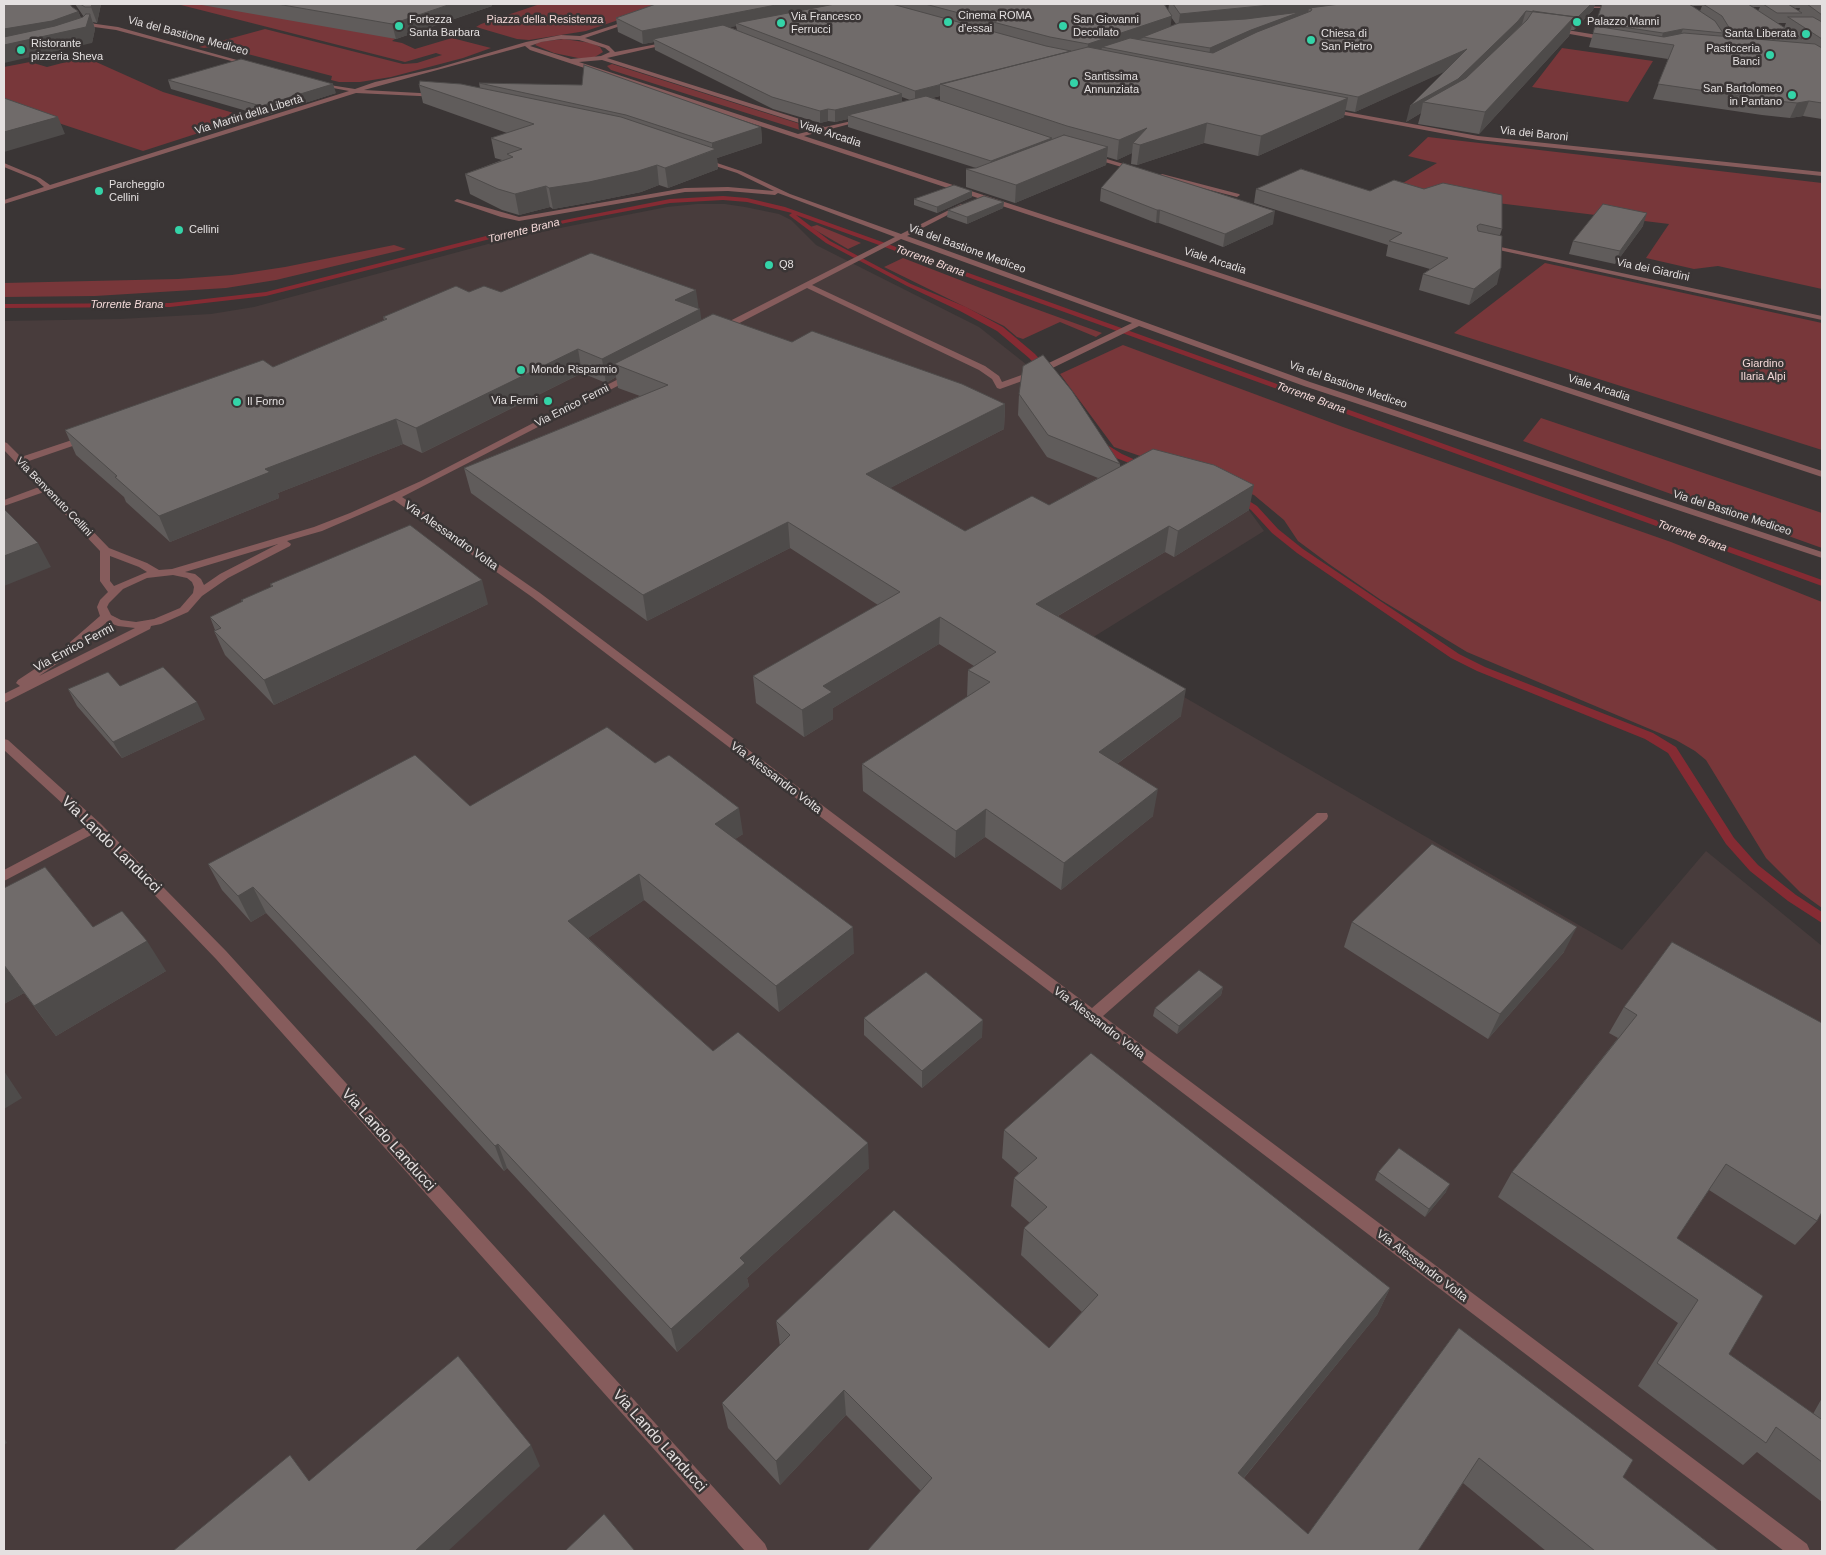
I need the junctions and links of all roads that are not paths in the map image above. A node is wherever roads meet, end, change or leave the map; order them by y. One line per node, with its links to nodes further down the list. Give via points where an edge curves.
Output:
1 (1577, 6): 2 (street); 3 (street)
2 (1570, 7)
3 (1618, 8)
4 (638, 19): 7 (street)
5 (86, 26): 15 (street, Via del Bastione Mediceo, via 116,28)
6 (1544, 28): 9 (street)
7 (580, 38): 10 (street, via 548,38); 13 (street, via 611,49 613,53)
8 (678, 40): 13 (street)
9 (1620, 41)
10 (528, 43): 11 (street); 12 (street, via 528,48)
11 (501, 51): 12 (street); 18 (street, Via Martiri della Libertà, via 383,81)
12 (539, 52): 14 (street)
13 (605, 57): 14 (street); 16 (street); 24 (street)
14 (570, 60): 16 (street, Viale Arcadia)
15 (262, 68)
16 (600, 70): 25 (street, Viale Arcadia)
17 (313, 82): 18 (street)
18 (357, 91): 19 (street); 32 (street, Via Martiri della Libertà)
19 (446, 97)
20 (1322, 109): 23 (street, Via dei Baroni)
21 (870, 118): 24 (street)
22 (1416, 121): 23 (street)
23 (1407, 126): 31 (street, Via dei Baroni, via 1478,138)
24 (825, 129): 25 (street)
25 (800, 135): 35 (street, Viale Arcadia)
26 (1081, 154): 29 (street)
27 (697, 158): 34 (street, Via del Bastione Mediceo, via 749,176)
28 (4, 165): 32 (street, via 38,179)
29 (1144, 172)
30 (1153, 174): 33 (street)
31 (1822, 174)
32 (48, 188): 36 (street, Via Martiri della Libertà)
33 (1237, 194)
34 (788, 195): 37 (street, via 740,189 685,190 519,219); 38 (street, Via del Bastione Mediceo)
35 (984, 197): 38 (street); 48 (street, Viale Arcadia)
36 (4, 202)
37 (457, 202)
38 (896, 238): 40 (street); 42 (street, Via del Bastione Mediceo)
39 (1478, 243): 41 (street, Via dei Giardini)
40 (806, 285): 42 (street, via 982,368 993,375 1000,386 1053,365); 43 (street)
41 (1822, 318)
42 (1135, 325): 54 (street, Via del Bastione Mediceo)
43 (716, 331)
44 (641, 370): 50 (street, Via Enrico Fermi)
45 (95, 435): 47 (street)
46 (4, 445): 47 (street, Via Benvenuto Cellini)
47 (20, 461): 49 (street, Via Benvenuto Cellini)
48 (1822, 474)
49 (45, 488): 51 (street); 53 (street, Via Benvenuto Cellini)
50 (396, 497): 52 (street, Via Enrico Fermi); 66 (street, Via Alessandro Volta, via 536,595)
51 (4, 503)
52 (318, 529): 55 (street, Via Enrico Fermi); 58 (street, Via Enrico Fermi, via 239,567)
53 (105, 550): 56 (street, Via Benvenuto Cellini, via 143,564); 57 (street, via 105,581)
54 (1822, 555)
55 (173, 572): 56 (street); 58 (street, via 191,576 197,581)
56 (156, 573): 57 (street, via 127,582)
57 (113, 592): 59 (street, via 102,607)
58 (198, 594): 60 (street, Via Enrico Fermi, via 184,610)
59 (106, 617): 60 (street, via 126,625); 61 (street, Via Enrico Fermi, via 57,659)
60 (157, 622): 61 (street, Via Enrico Fermi)
61 (4, 697)
62 (4, 743): 64 (street, Via Lando Landucci)
63 (1322, 816): 66 (street)
64 (96, 827): 65 (street); 67 (street, Via Lando Landucci, via 228,962)
65 (4, 876)
66 (1092, 1017): 68 (street, Via Alessandro Volta)
67 (758, 1551)
68 (1800, 1551)

